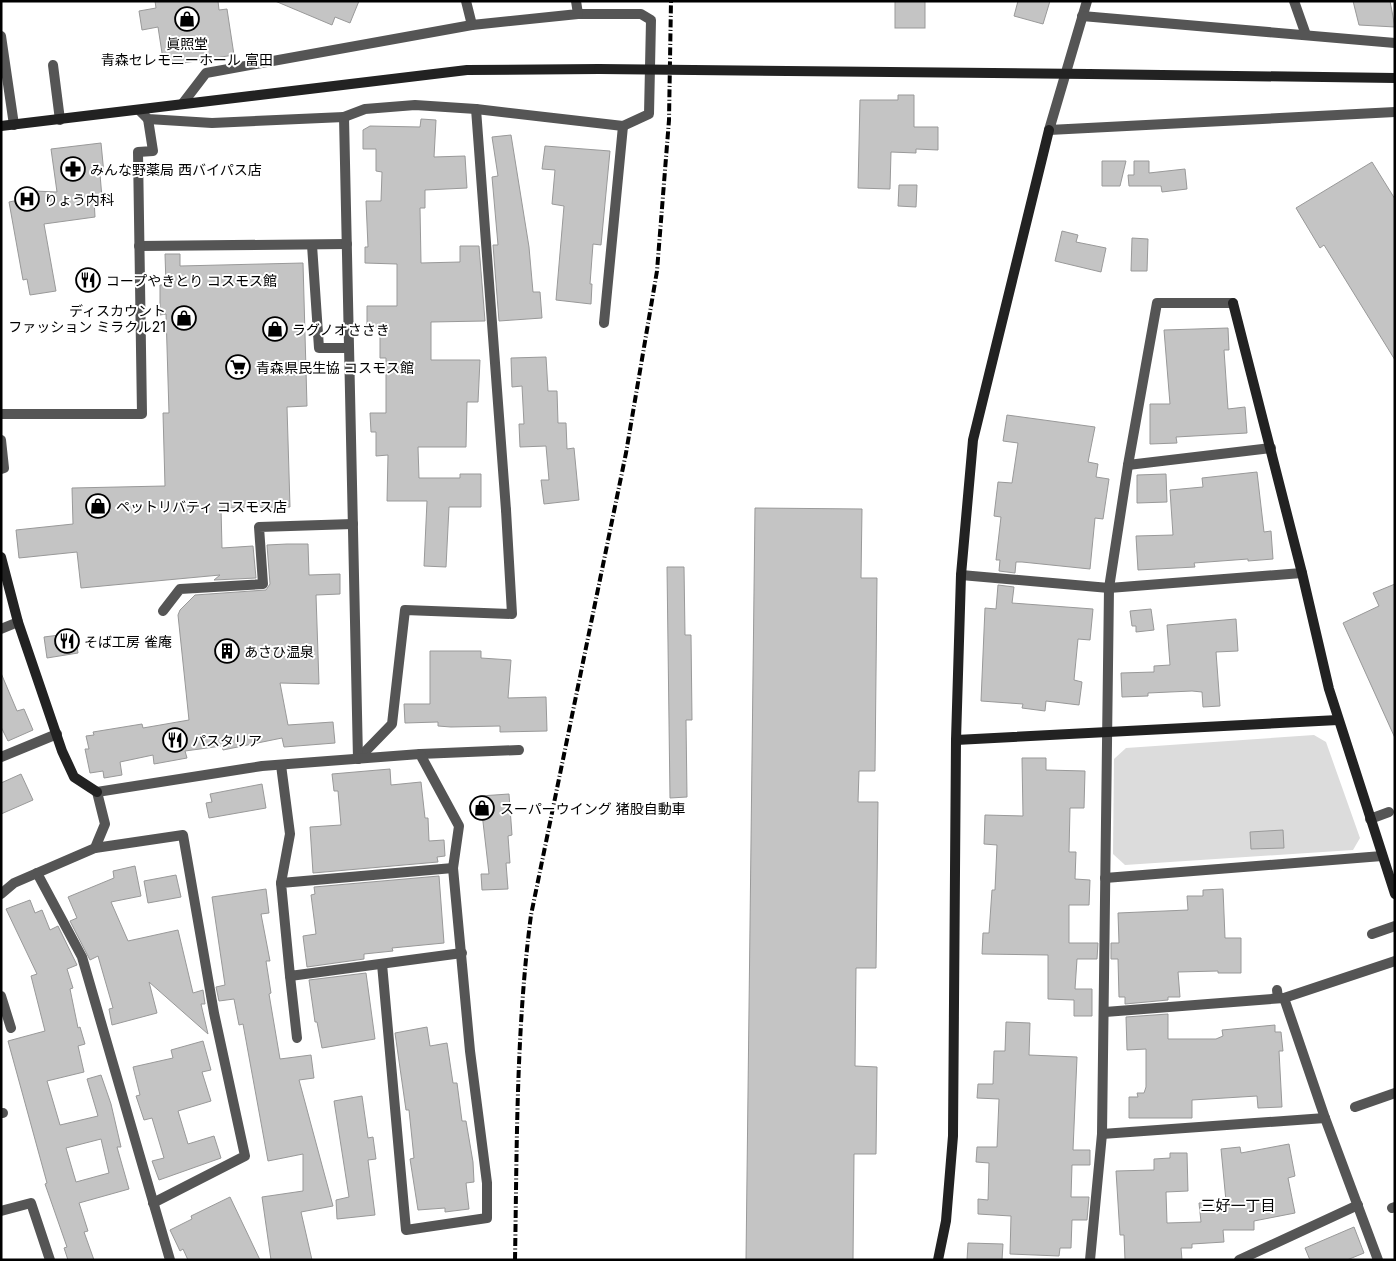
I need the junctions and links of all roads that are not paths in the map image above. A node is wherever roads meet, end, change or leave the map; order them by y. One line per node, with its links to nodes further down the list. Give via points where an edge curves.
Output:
1 (466, 1): 7 (street)
2 (576, 1): 5 (street)
3 (1087, 1): 6 (street)
4 (1294, 1): 9 (street)
5 (578, 14): 7 (street); 22 (street, via 641,14 651,20 649,114)
6 (1082, 16): 9 (street); 23 (street)
7 (472, 25): 13 (street, via 206,73)
8 (1, 36): 20 (street)
9 (1306, 36): 10 (street)
10 (1395, 43)
11 (53, 65): 19 (street)
12 (1395, 78): 13 (street, bridge, via 467,70)
13 (183, 103): 15 (street)
14 (476, 109): 17 (street, via 407,106 365,109); 22 (street); 49 (street, via 512,614 405,610 392,724)
15 (139, 110): 18 (street); 19 (street)
16 (1395, 112): 23 (street)
17 (344, 117): 18 (street, via 212,123); 24 (street)
18 (148, 119): 26 (street, via 152,151 138,152)
19 (60, 120): 20 (street)
20 (14, 125): 21 (street)
21 (1, 126)
22 (623, 126): 27 (street)
23 (1049, 130): 37 (street, via 973,440)
24 (347, 244): 25 (street); 28 (street)
25 (312, 245): 26 (street); 28 (street, via 319,348)
26 (139, 246): 29 (street, via 142,414)
27 (604, 323)
28 (349, 348): 34 (street)
29 (1, 414)
30 (1, 440): 33 (street, via 4,468)
31 (1271, 448): 32 (street); 32 (street, via 1233,303 1157,303); 36 (street)
32 (1128, 465): 38 (street)
33 (1, 469)
34 (353, 524): 39 (street, via 259,527 263,584 180,589); 49 (street)
35 (1, 557): 40 (street)
36 (1302, 573): 38 (street); 42 (street)
37 (961, 575): 38 (street); 45 (street)
38 (1109, 588): 43 (street)
39 (163, 611)
40 (18, 622): 41 (street); 44 (street)
41 (1, 629)
42 (1338, 720): 43 (street); 53 (street)
43 (1107, 733): 45 (street); 58 (street)
44 (57, 734): 48 (street); 51 (street, via 74,777)
45 (956, 740): 82 (street, via 953,1136 946,1221)
46 (519, 750): 47 (street)
47 (420, 754): 49 (street); 56 (street, via 459,826)
48 (1, 757)
49 (358, 758): 50 (street)
50 (281, 765): 51 (street); 59 (street, via 290,834)
51 (97, 792): 54 (street, via 105,824)
52 (1389, 812): 53 (street)
53 (1370, 818): 55 (street)
54 (95, 848): 57 (street); 77 (street, via 184,835 214,1013 245,1156)
55 (1382, 856): 58 (street); 61 (street)
56 (452, 868): 59 (street); 64 (street)
57 (37, 873): 60 (street, via 14,883); 77 (street, via 82,957)
58 (1106, 878): 70 (street)
59 (281, 883): 67 (street)
60 (1, 894)
61 (1395, 894)
62 (1395, 926): 63 (street)
63 (1372, 934)
64 (462, 953): 66 (street); 66 (street, via 470,1051 487,1183 487,1218 406,1230)
65 (1395, 961): 68 (street)
66 (382, 964): 67 (street)
67 (290, 976): 72 (street)
68 (1280, 995): 70 (street); 75 (street)
69 (1, 996): 71 (street)
70 (1105, 1012): 76 (street)
71 (11, 1028)
72 (297, 1038)
73 (1395, 1093): 74 (street)
74 (1355, 1107)
75 (1324, 1118): 76 (street); 78 (street)
76 (1102, 1134): 83 (street)
77 (153, 1203): 81 (street)
78 (1358, 1205): 84 (street); 85 (street)
79 (1, 1211): 80 (street, via 31,1203)
80 (50, 1260)
81 (170, 1260)
82 (938, 1260)
83 (1090, 1260)
84 (1239, 1260)
85 (1378, 1260)

